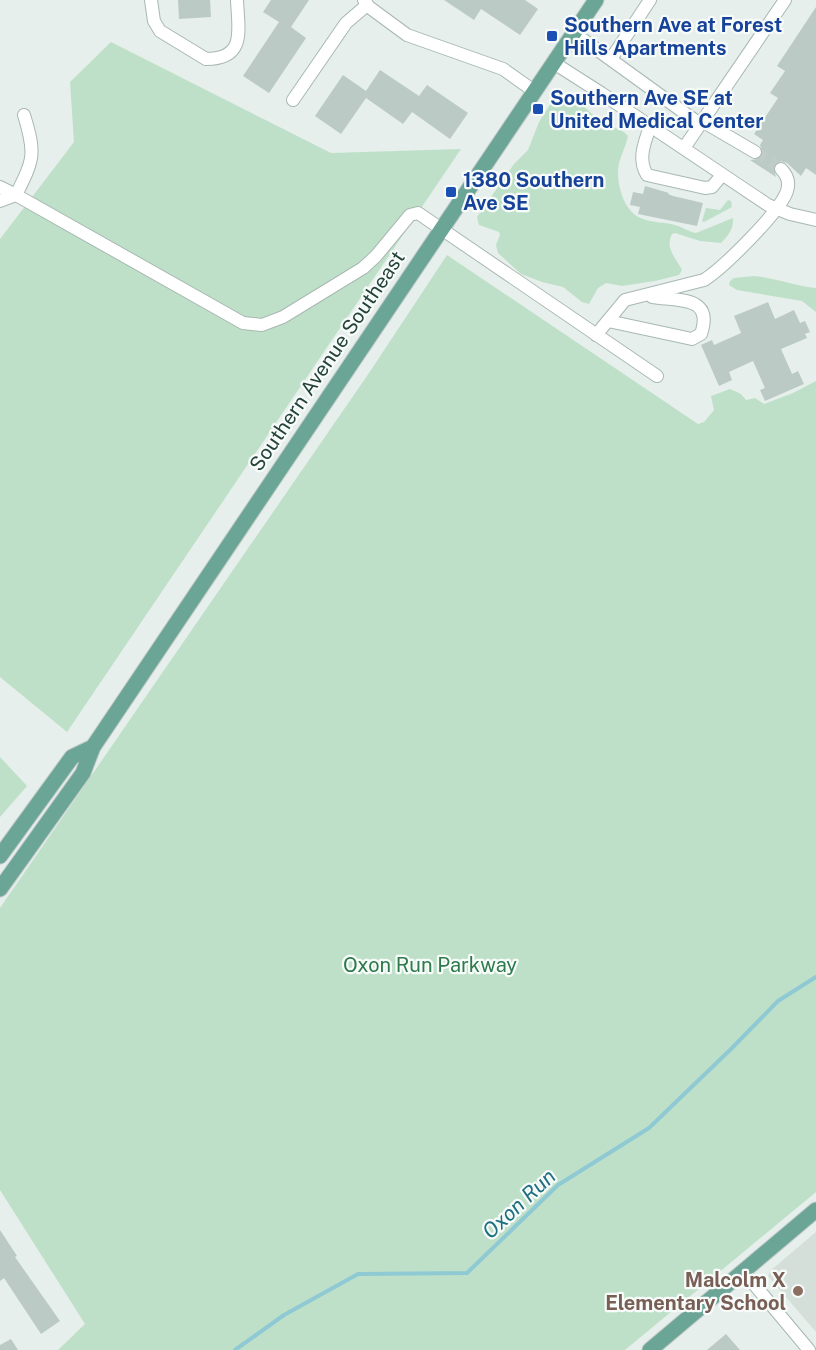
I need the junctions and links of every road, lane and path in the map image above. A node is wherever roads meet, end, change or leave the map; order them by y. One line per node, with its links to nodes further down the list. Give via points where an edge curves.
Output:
1 (151, 0): 2 (street, via 154,21 165,35 213,59 227,56 239,40)
2 (237, 0)
3 (596, 0): 7 (main road, Southern Avenue Southeast)
4 (785, 0): 13 (street)
5 (365, 2): 10 (street, via 407,35 503,69); 11 (street)
6 (646, 2): 8 (street)
7 (573, 33): 8 (street); 9 (main road, Southern Avenue Southeast)
8 (611, 59): 13 (street)
9 (554, 63): 10 (main road, Southern Avenue Southeast); 14 (street)
10 (534, 91): 24 (main road, Southern Avenue Southeast)
11 (292, 100)
12 (24, 115): 20 (street, via 33,156)
13 (701, 122): 15 (street); 16 (street)
14 (650, 126): 15 (street); 18 (street, via 641,156 646,174 705,188 712,187)
15 (684, 148): 18 (street)
16 (755, 152)
17 (781, 169): 22 (street, via 788,188)
18 (723, 175): 22 (street)
19 (0, 187): 20 (street)
20 (16, 195): 21 (street); 24 (street, via 243,323 262,325 283,317 363,268 410,215 418,213)
21 (0, 201)
22 (776, 208): 23 (street); 25 (street, via 704,280)
23 (816, 220)
24 (441, 228): 27 (street); 29 (main road, Southern Avenue Southeast)
25 (645, 296): 26 (street, via 625,300); 26 (street, via 696,303 704,311 701,334 692,339)
26 (608, 321): 27 (street)
27 (596, 335): 28 (street)
28 (657, 376)
29 (93, 747): 30 (main road, Southern Avenue Southeast, via 72,757); 31 (main road, Southern Avenue Southeast, via 83,773)
30 (1, 854)
31 (0, 889)
32 (816, 1210): 33 (main road)
33 (743, 1271): 34 (main road); 35 (street)
34 (650, 1350)
35 (809, 1350)

